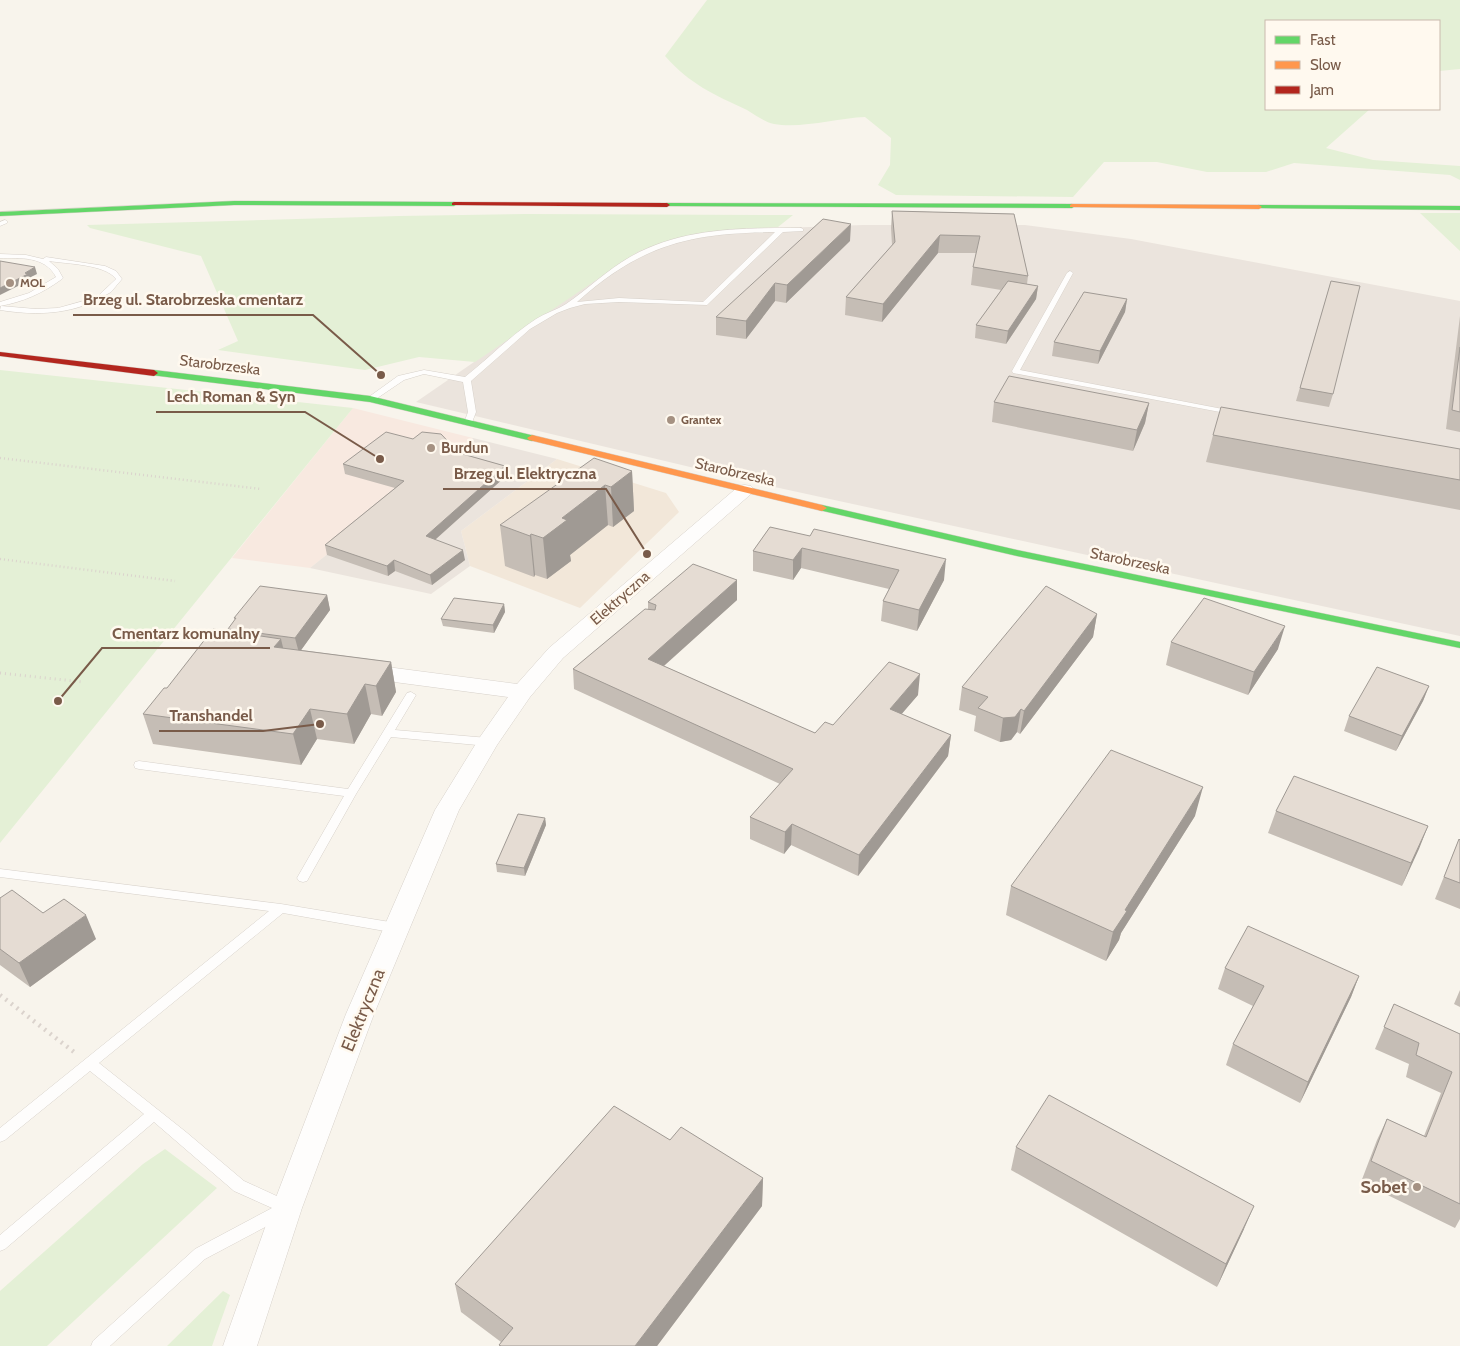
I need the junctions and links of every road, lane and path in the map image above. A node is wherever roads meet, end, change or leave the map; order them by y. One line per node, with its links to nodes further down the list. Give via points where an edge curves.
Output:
1 (1460, 208): 2 (main road, via 468,204)
2 (1, 220)
3 (781, 230): 4 (lane); 11 (lane, via 713,234 657,247 638,255); 11 (lane, via 705,304 630,301)
4 (801, 230)
5 (0, 256): 6 (lane)
6 (36, 258): 8 (lane, via 103,267 114,272 119,279); 10 (lane, via 51,264 60,278 36,294)
7 (1070, 273): 16 (lane, via 1016,371)
8 (102, 295)
9 (91, 301): 12 (lane, via 76,308 50,312)
10 (0, 304)
11 (568, 306): 14 (lane, via 529,327)
12 (0, 308)
13 (0, 354): 15 (main road, Starobrzeska)
14 (467, 380): 15 (lane, via 424,372 401,378); 17 (lane, via 472,412)
15 (370, 399): 17 (main road, Starobrzeska)
16 (1245, 416)
17 (468, 423): 20 (main road, Starobrzeska)
18 (0, 458): 19 (path)
19 (261, 489)
20 (746, 490): 23 (main road, Starobrzeska, via 1017,553); 27 (street, Elektryczna, via 556,653)
21 (0, 559): 22 (path)
22 (175, 581)
23 (1460, 645)
24 (348, 668): 27 (street)
25 (0, 673): 26 (path)
26 (83, 682)
27 (522, 692): 30 (street, Elektryczna)
28 (411, 695): 29 (lane)
29 (388, 733): 30 (lane); 32 (lane)
30 (488, 742): 36 (street, Elektryczna, via 447,810)
31 (139, 765): 32 (lane)
32 (351, 793): 34 (lane)
33 (0, 873): 35 (lane)
34 (303, 878)
35 (281, 908): 36 (lane); 38 (lane)
36 (397, 929): 41 (street, Elektryczna, via 360,1014)
37 (0, 995): 38 (path)
38 (89, 1063): 39 (lane); 40 (lane)
39 (154, 1114): 41 (lane, via 239,1186); 42 (lane)
40 (0, 1136)
41 (287, 1208): 43 (lane, via 200,1254); 44 (street, Elektryczna)
42 (0, 1244)
43 (99, 1346)
44 (240, 1346)

